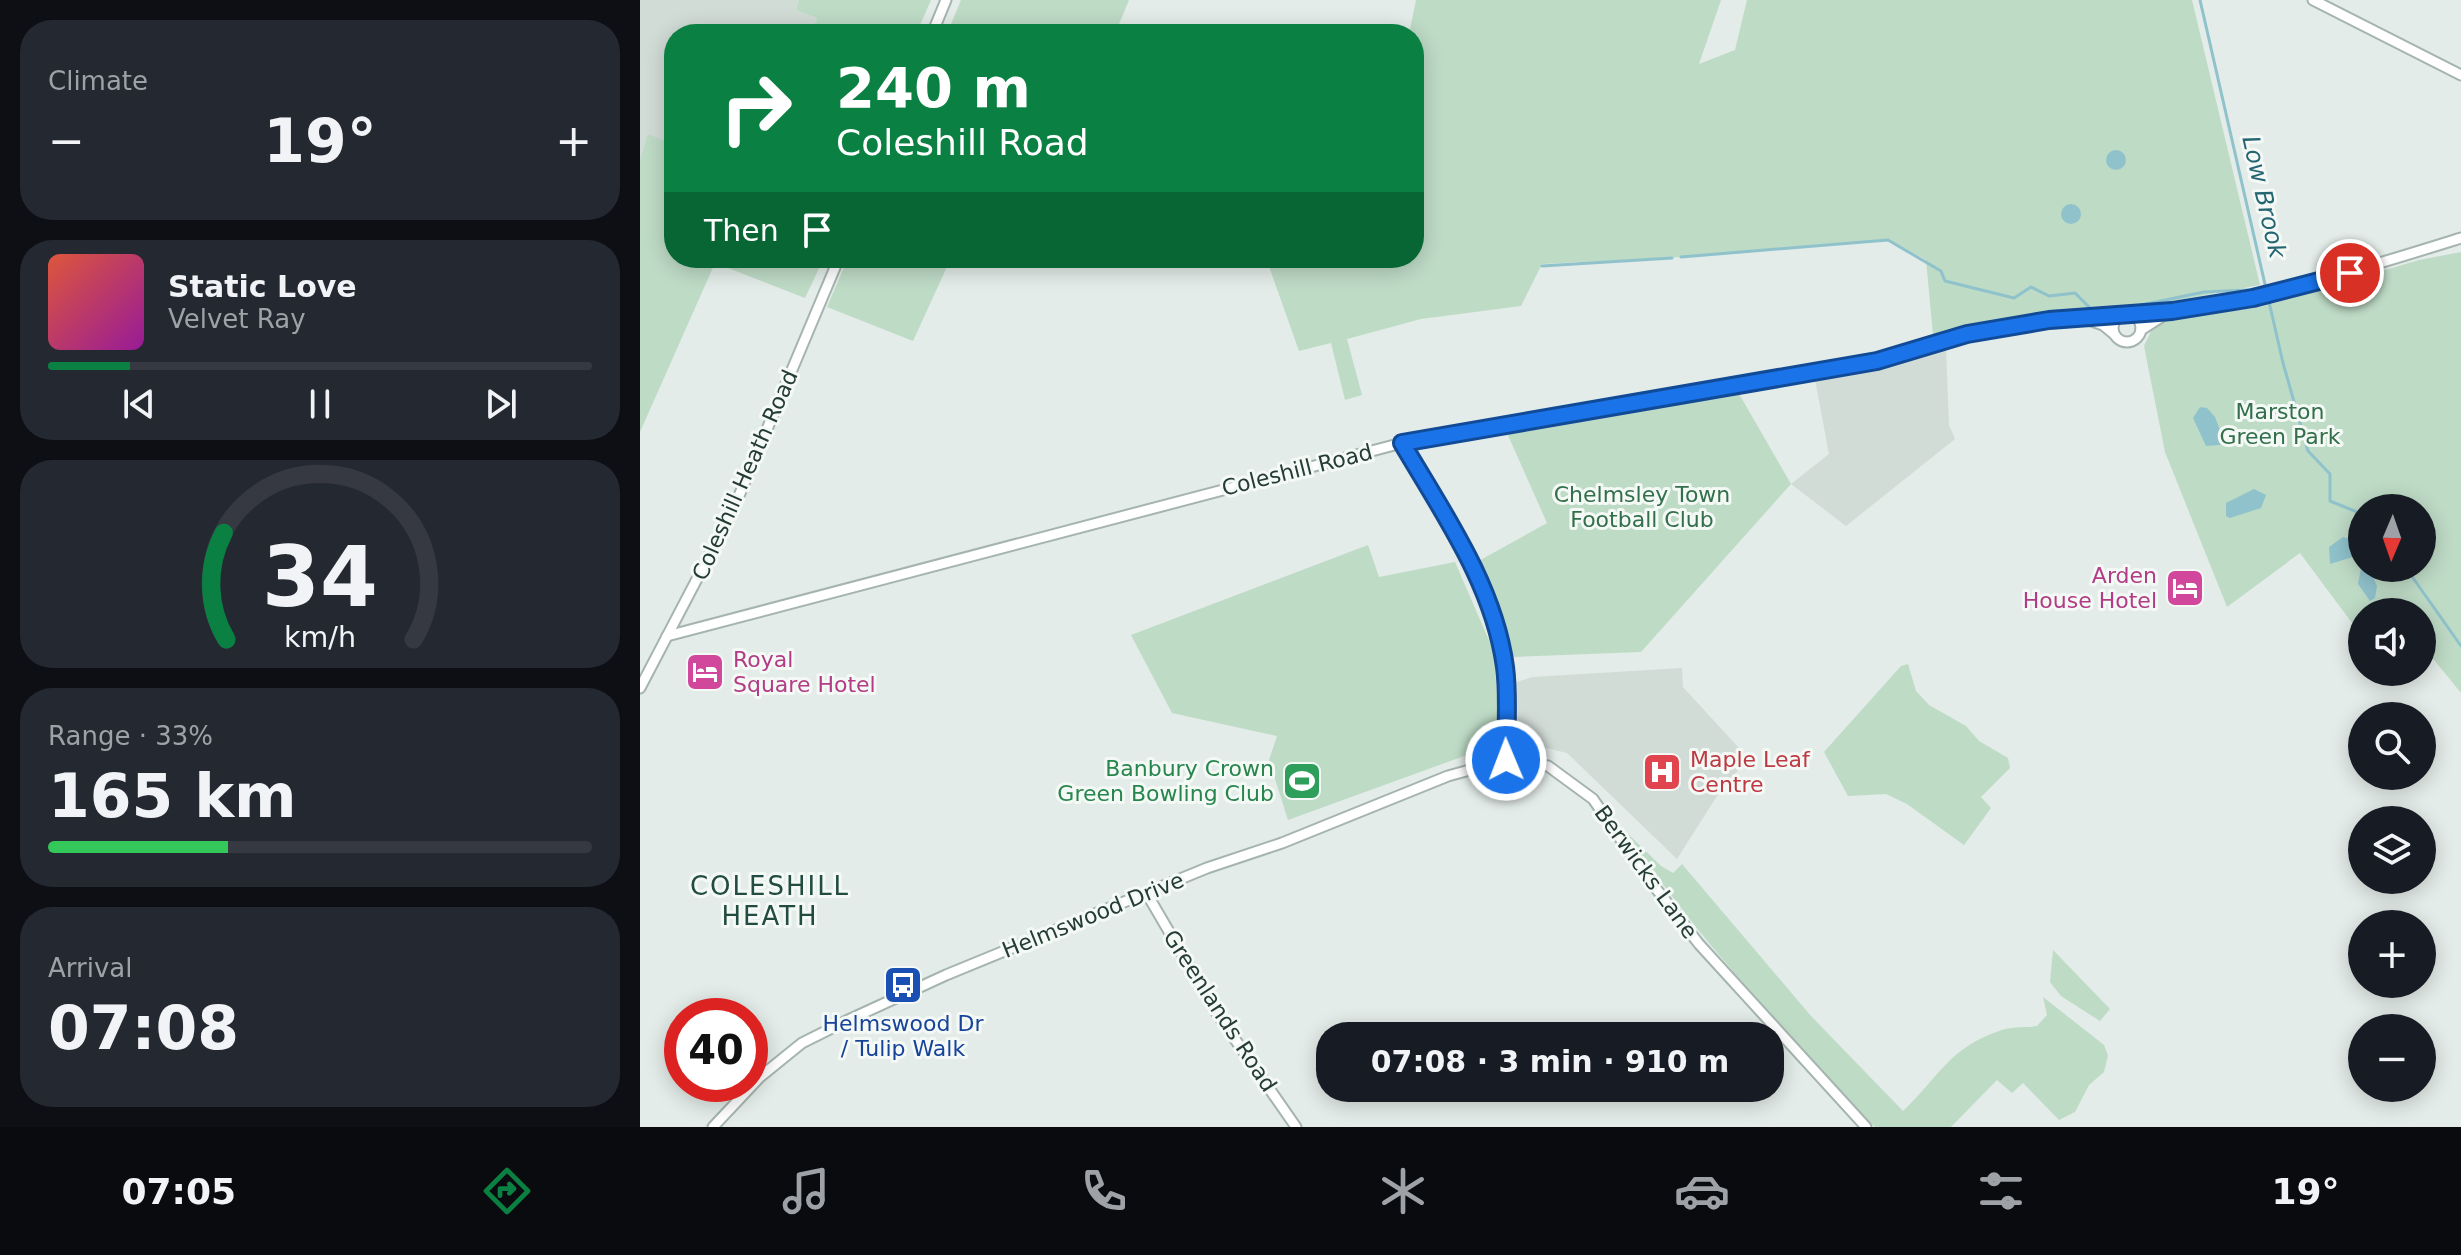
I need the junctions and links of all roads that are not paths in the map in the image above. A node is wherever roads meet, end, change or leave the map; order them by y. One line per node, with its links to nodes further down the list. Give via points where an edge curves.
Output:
1 (946, 0): 3 (street)
2 (2313, 0): 4 (street)
3 (936, 24)
4 (2461, 75)
5 (2461, 238): 7 (street, Coleshill Road, via 2297,289)
6 (835, 268): 13 (street, Coleshill Heath Road, via 733,510)
7 (2172, 311): 8 (street, Coleshill Road); 10 (street, Coleshill Road)
8 (2127, 314): 9 (street, Coleshill Road); 10 (street, via 2139,320); 11 (street, via 2113,325)
9 (2076, 316): 11 (street); 12 (street, Coleshill Road, via 1967,334 1877,361)
10 (2141, 330): 11 (street, Coleshill Road, via 2129,342)
11 (2114, 334)
12 (1402, 443): 13 (street, Coleshill Road); 15 (street, via 1473,567 1494,621 1505,668)
13 (667, 636): 14 (street, Coleshill Heath Road)
14 (640, 688)
15 (1506, 760): 16 (street, Helmswood Drive, via 1448,776); 19 (street, Berwicks Lane, via 1548,766 1593,799 1699,944)
16 (1147, 894): 17 (street, Helmswood Drive, via 946,975 802,1043 760,1077); 18 (street, Greenlands Road, via 1216,1012)
17 (713, 1127)
18 (1296, 1127)
19 (1866, 1127)

